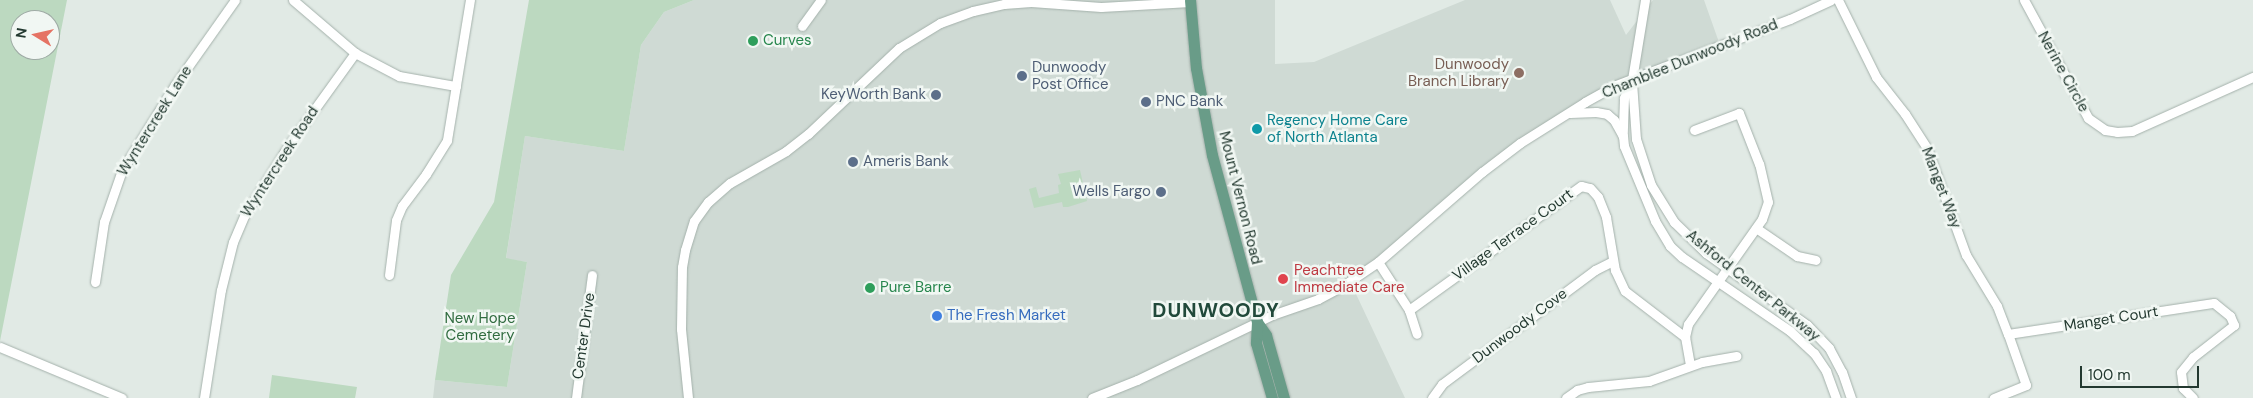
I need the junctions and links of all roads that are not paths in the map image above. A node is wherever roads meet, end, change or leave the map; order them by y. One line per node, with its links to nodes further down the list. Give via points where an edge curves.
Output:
1 (235, 0): 27 (street, Wyntercreek Lane, via 175,85 122,170 104,222)
2 (293, 0): 13 (street)
3 (470, 0): 16 (street)
4 (821, 0): 12 (street)
5 (1646, 0): 15 (street)
6 (1831, 0): 15 (street, Chamblee Dunwoody Road, via 1790,19)
7 (1838, 0): 32 (street, Manget Way, via 1876,77 1927,148 1966,255 1997,306)
8 (2024, 0): 14 (street, Nerine Circle, via 2088,118 2105,130 2132,131)
9 (1026, 1): 10 (street, via 1101,7); 11 (street)
10 (1190, 1): 30 (main road, Mount Vernon Road, via 1204,115)
11 (1012, 2): 41 (street, via 952,18 912,39 887,57 796,144 730,183 708,202 694,221 682,268 682,346)
12 (802, 26)
13 (355, 52): 16 (street, via 399,76); 39 (street, Wyntercreek Road, via 288,146 244,216 233,242 221,290)
14 (2253, 77)
15 (1632, 79): 17 (street, Chamblee Dunwoody Road); 19 (street, Ashford Center Parkway, via 1624,98); 24 (street, Ashford Center Parkway, via 1636,140 1651,185 1674,222 1706,253)
16 (456, 86): 25 (street, via 447,140 396,220)
17 (1568, 113): 19 (street, via 1607,114); 23 (street, Chamblee Dunwoody Road, via 1544,126 1482,172)
18 (1694, 130): 20 (street, via 1739,113 1768,193 1766,211)
19 (1623, 136): 28 (street, Ashford Center Parkway, via 1646,199 1670,246)
20 (1756, 228): 21 (street, via 1797,256); 24 (street)
21 (1816, 260)
22 (1613, 261): 29 (street, Village Terrace Court, via 1606,217 1598,196 1590,188 1581,186); 33 (street, Village Terrace Court, via 1625,291); 45 (street, Dunwoody Cove, via 1595,270 1442,384)
23 (1378, 262): 29 (street); 30 (street, Chamblee Dunwoody Road, via 1329,293)
24 (1728, 268): 28 (street); 48 (street, Ashford Center Parkway, via 1806,325 1829,348)
25 (389, 275)
26 (592, 275): 40 (street, Center Drive)
27 (95, 282)
28 (1719, 282): 33 (street, via 1688,324); 47 (street, Ashford Center Parkway, via 1790,331 1814,353 1826,371)
29 (1409, 310): 31 (street)
30 (1257, 322): 37 (street, Chamblee Dunwoody Road); 43 (main road, via 1256,343); 44 (main road, Mount Vernon Road, via 1266,335)
31 (1416, 334)
32 (2008, 334): 49 (street, Manget Way, via 2026,385); 50 (street, Manget Court, via 2214,303 2230,316 2234,324 2192,357 2181,372 2183,388)
33 (1685, 337): 36 (street)
34 (0, 347): 38 (street)
35 (1736, 356): 36 (street)
36 (1690, 365): 46 (street, via 1649,381 1582,388)
37 (1108, 396): 42 (street, Chamblee Dunwoody Road)
38 (122, 398)
39 (204, 398)
40 (576, 398)
41 (688, 398)
42 (1092, 398)
43 (1272, 398)
44 (1284, 398)
45 (1432, 398)
46 (1566, 398)
47 (1836, 398)
48 (1851, 398)
49 (1994, 398)
50 (2193, 398)

